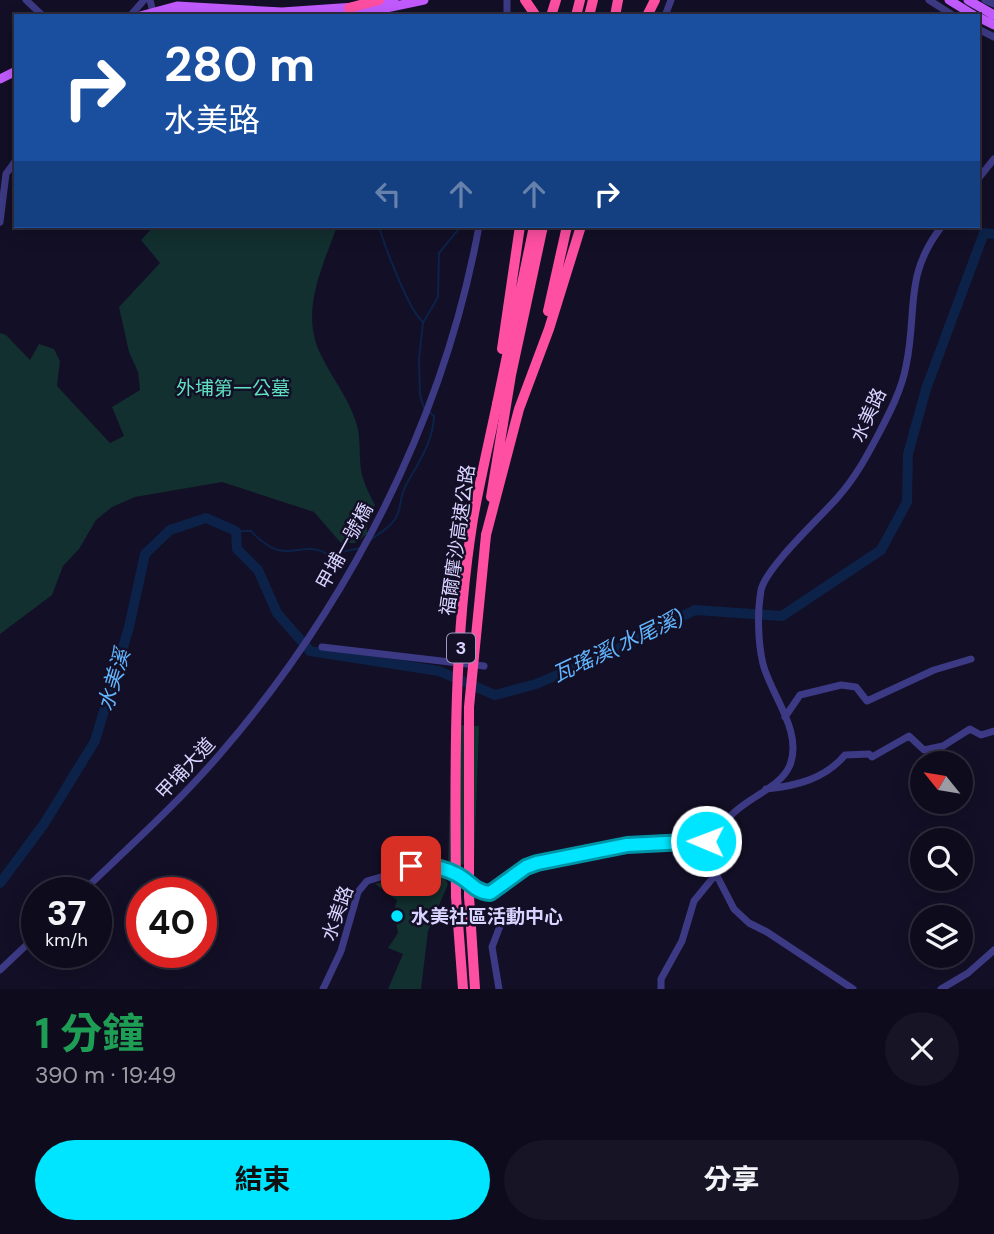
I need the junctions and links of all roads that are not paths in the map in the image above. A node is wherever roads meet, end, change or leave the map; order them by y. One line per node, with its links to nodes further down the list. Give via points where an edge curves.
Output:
1 (26, 0): 15 (street)
2 (144, 0): 16 (street)
3 (153, 0): 13 (street)
4 (379, 0): 14 (highway)
5 (394, 0): 14 (main road)
6 (424, 0): 14 (main road)
7 (929, 0): 19 (street)
8 (949, 0): 20 (main road)
9 (968, 0): 21 (main road)
10 (985, 0): 11 (street)
11 (994, 5)
12 (171, 10): 13 (main road); 14 (main road); 18 (main road)
13 (153, 12): 17 (main road)
14 (349, 12)
15 (41, 14)
16 (132, 14)
17 (146, 14)
18 (196, 14)
19 (951, 14)
20 (972, 14)
21 (994, 15)
22 (994, 159): 24 (street)
23 (14, 163): 25 (street, via 6,174)
24 (980, 176)
25 (0, 222)
26 (479, 228): 37 (street, 甲埔一號橋, via 460,310 410,451 377,521)
27 (520, 228): 34 (highway)
28 (534, 228): 34 (highway, 福爾摩沙高速公路 / 3)
29 (543, 228): 35 (highway, 福爾摩沙高速公路 / 3, via 507,400)
30 (567, 228): 33 (highway)
31 (580, 228): 33 (highway)
32 (940, 228): 40 (street, 水美路, via 916,273 906,370 880,432 840,496 788,552 761,590 760,648)
33 (537, 365): 35 (highway, via 519,409)
34 (497, 404): 51 (highway, 福爾摩沙高速公路 / 3, bridge, via 473,520 461,644 455,769 456,896)
35 (486, 535): 52 (highway, 福爾摩沙高速公路 / 3, bridge, via 469,707 469,896)
36 (323, 647): 39 (street)
37 (297, 653): 45 (street, 甲埔大道, via 213,762)
38 (971, 659): 40 (street, via 934,670 867,701 856,687 841,685 800,695)
39 (484, 666)
40 (785, 717): 42 (street, via 791,762)
41 (994, 731): 42 (street, via 981,735 970,729 943,746 924,750 909,736 872,757 845,755 831,772)
42 (765, 789): 43 (street, via 728,816)
43 (716, 838): 44 (street); 50 (street, 水美路, via 627,845 537,863 490,893 481,892 457,874 422,865 373,877 358,892 341,951)
44 (716, 874): 54 (street, via 694,901); 55 (street, via 740,916)
45 (97, 877)
46 (505, 913): 53 (street, via 492,947)
47 (21, 950): 49 (street)
48 (994, 950): 56 (street)
49 (0, 970)
50 (323, 989)
51 (463, 989)
52 (475, 989)
53 (499, 989)
54 (661, 989)
55 (853, 989)
56 (941, 989)

